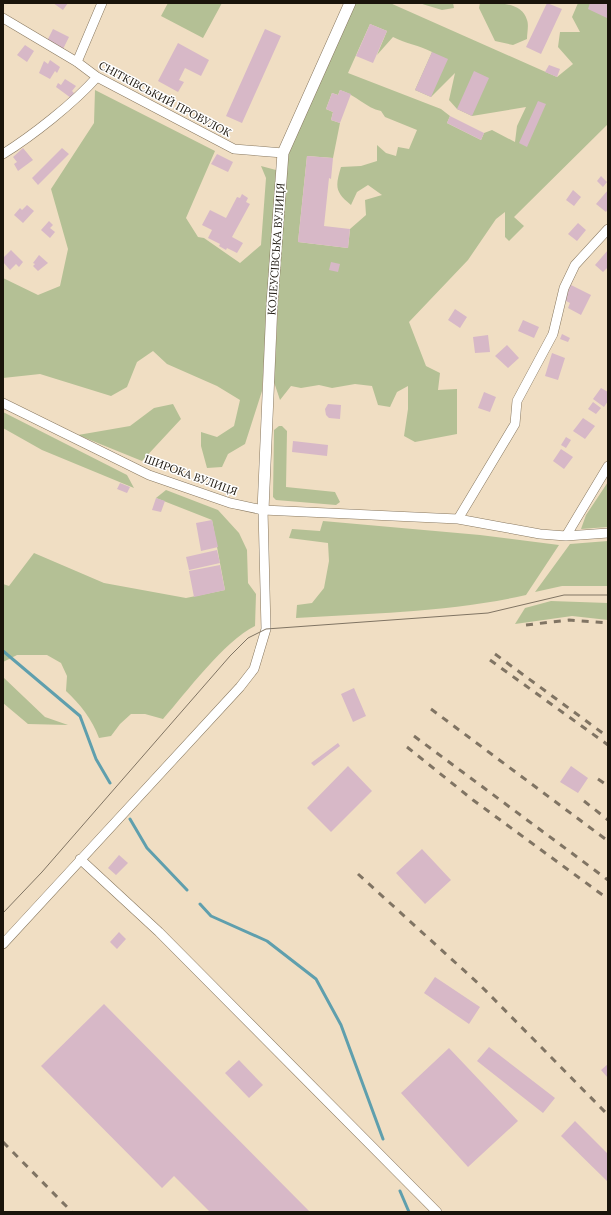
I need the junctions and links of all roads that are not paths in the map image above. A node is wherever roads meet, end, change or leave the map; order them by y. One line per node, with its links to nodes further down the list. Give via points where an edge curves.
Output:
1 (102, 3): 4 (street)
2 (350, 3): 6 (street, КОЛЕУСІВСЬКА ВУЛИЦЯ)
3 (3, 18): 4 (street, СНІТКІВСЬКИЙ ПРОВУЛОК)
4 (77, 62): 5 (street, СНІТКІВСЬКИЙ ПРОВУЛОК)
5 (97, 77): 6 (street, СНІТКІВСЬКИЙ ПРОВУЛОК, via 234,149); 7 (street, via 89,87 18,145)
6 (283, 153): 11 (street, КОЛЕУСІВСЬКА ВУЛИЦЯ, via 272,304)
7 (3, 154)
8 (608, 229): 12 (street, via 575,265 564,288 553,334 517,401 515,424)
9 (3, 402): 11 (street, ШИРОКА ВУЛИЦЯ, via 149,475 230,503)
10 (608, 466): 14 (street)
11 (263, 510): 12 (street, ШИРОКА ВУЛИЦЯ); 15 (street, via 266,629 254,669)
12 (458, 519): 14 (street, ШИРОКА ВУЛИЦЯ, via 540,534)
13 (608, 532): 14 (street, ШИРОКА ВУЛИЦЯ)
14 (566, 536)
15 (80, 859): 16 (street); 17 (street, via 159,932)
16 (3, 944)
17 (437, 1212)

